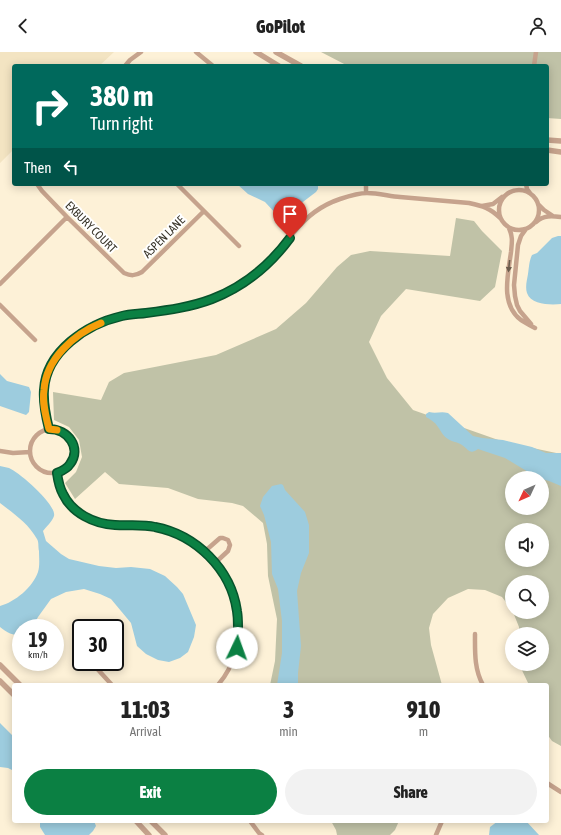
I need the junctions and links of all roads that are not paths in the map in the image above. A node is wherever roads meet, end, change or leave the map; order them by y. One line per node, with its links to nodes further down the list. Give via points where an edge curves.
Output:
1 (141, 52): 6 (street)
2 (196, 52): 7 (street)
3 (256, 52): 8 (street)
4 (276, 52): 9 (street)
5 (536, 52): 10 (street)
6 (127, 64)
7 (211, 64)
8 (276, 64)
9 (297, 64)
10 (534, 64)
11 (549, 140): 12 (street)
12 (561, 141)
13 (549, 150): 14 (street)
14 (561, 152)
15 (38, 186): 28 (street, EXBURY COURT)
16 (179, 186): 26 (street)
17 (366, 186): 21 (street)
18 (516, 186): 20 (street)
19 (526, 186): 22 (street)
20 (512, 191): 22 (street, via 522,190); 23 (street)
21 (366, 193): 25 (street); 39 (street, via 339,199 315,212 303,222 265,267 228,292 183,307 124,315 98,324 76,338 57,356 46,378 44,401)
22 (530, 193): 24 (street)
23 (504, 196): 25 (street, via 493,204); 30 (street, via 498,209)
24 (538, 204): 27 (street); 31 (street, via 538,217)
25 (482, 206): 30 (street)
26 (204, 211): 34 (street); 35 (street, ASPEN LANE)
27 (553, 216): 29 (street); 31 (street, via 545,216)
28 (67, 217): 35 (street, EXBURY COURT, via 124,273); 36 (street)
29 (561, 217)
30 (500, 218): 32 (street)
31 (533, 224): 33 (street)
32 (509, 228): 33 (street); 33 (street, one-way to 33, via 512,237 507,290 509,303 521,320 535,328 520,311 515,296 518,245)
33 (526, 229)
34 (240, 246)
35 (137, 275)
36 (0, 284)
37 (0, 305): 38 (street)
38 (35, 340)
39 (49, 429): 41 (street, via 36,436); 42 (street, via 65,434 70,438 74,448 70,464)
40 (0, 451): 41 (street)
41 (30, 452): 42 (street, via 33,462 40,470)
42 (57, 473): 43 (street, via 63,495 77,512 86,517 106,524 142,525 165,529 190,540)
43 (204, 552): 44 (street); 44 (street, via 220,538 230,542 228,551)
44 (215, 563): 51 (street, via 229,586 238,622 234,660)
45 (475, 634): 52 (street, via 475,662)
46 (0, 665): 49 (street)
47 (99, 671): 50 (street)
48 (0, 681): 53 (street)
49 (18, 683)
50 (110, 683)
51 (221, 683)
52 (482, 683)
53 (12, 694)
54 (549, 784): 55 (street)
55 (561, 792)
56 (138, 823): 60 (street)
57 (153, 823): 61 (street)
58 (251, 823): 62 (street)
59 (441, 823): 63 (street)
60 (149, 835)
61 (165, 835)
62 (262, 835)
63 (436, 835)

